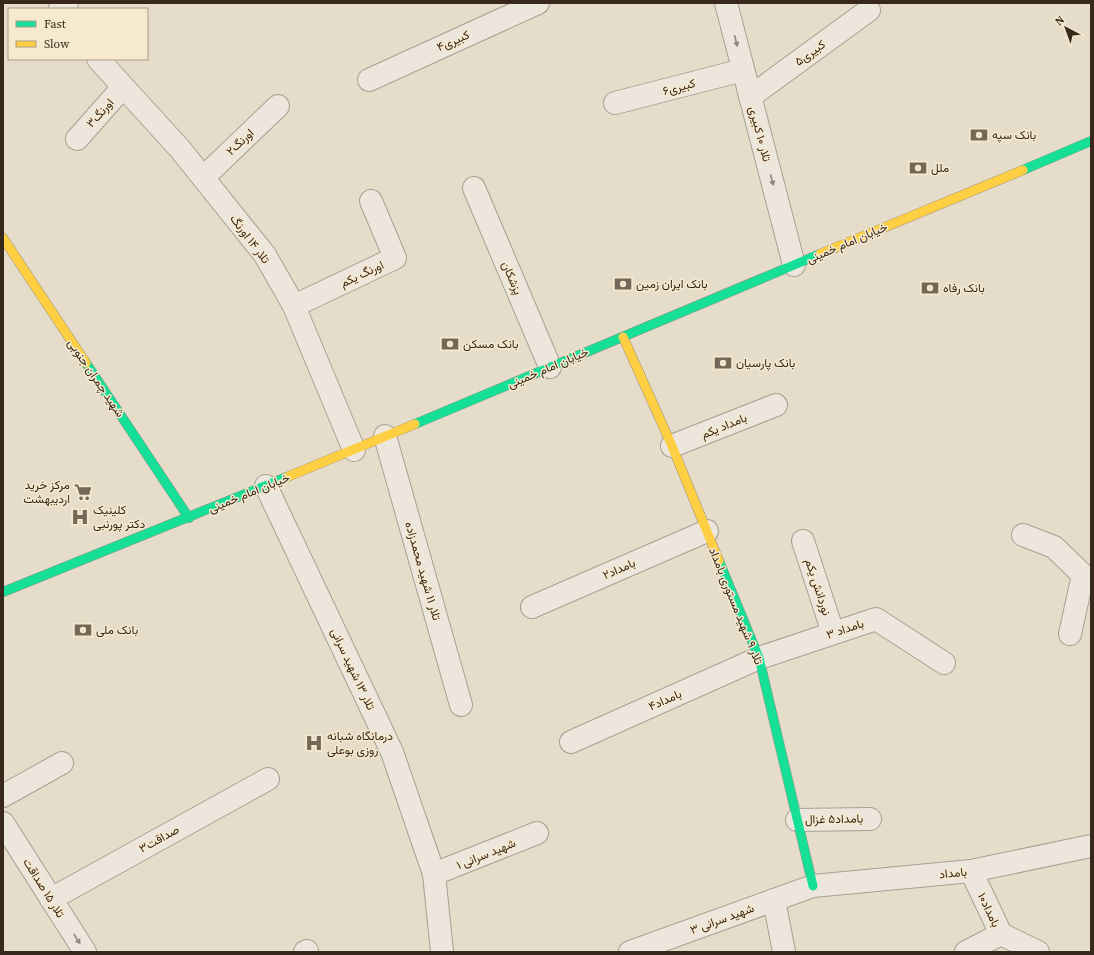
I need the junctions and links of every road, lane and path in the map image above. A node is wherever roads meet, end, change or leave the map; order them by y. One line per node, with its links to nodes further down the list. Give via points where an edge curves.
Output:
1 (538, 3): 6 (street, کبیری۴)
2 (726, 3): 5 (street, تلار ۱۰ کبیری, one-way to 5)
3 (869, 10): 8 (street, کبیری۵)
4 (99, 60): 7 (street, تلار ۱۴ اورنگ)
5 (743, 70): 8 (street, تلار ۱۰ کبیری); 9 (street, کبیری۶)
6 (369, 80)
7 (123, 87): 11 (street, اورنگ۳); 13 (street, تلار ۱۴ اورنگ, via 180,149)
8 (750, 97): 17 (street, تلار ۱۰ کبیری, one-way to 17)
9 (614, 103)
10 (278, 106): 13 (street, اورنگ۲)
11 (77, 139)
12 (1091, 141): 17 (main road, خیابان امام خمینی)
13 (202, 178): 18 (street, تلار ۱۴ اورنگ, via 265,256)
14 (474, 188): 20 (street, پزشکان)
15 (371, 201): 18 (street, اورنگ یکم, via 396,258)
16 (3, 238): 26 (main road, شهید چمران جنوبی)
17 (794, 265): 19 (main road, خیابان امام خمینی)
18 (294, 306): 24 (street, تلار ۱۴ اورنگ)
19 (623, 337): 20 (main road, خیابان امام خمینی); 23 (main road, تلار ۹ شهید مستوری بامداد)
20 (550, 367): 22 (main road, خیابان امام خمینی)
21 (776, 405): 23 (street, بامداد یکم)
22 (385, 436): 24 (main road, خیابان امام خمینی); 37 (street, تلار ۱۱ شهید محمدزاده)
23 (672, 446): 27 (main road, تلار ۹ شهید مستوری بامداد)
24 (354, 450): 25 (main road, خیابان امام خمینی)
25 (266, 486): 26 (main road, خیابان امام خمینی); 48 (street, تلار ۱۳ شهید سرانی, via 392,752)
26 (189, 518): 31 (main road, خیابان امام خمینی)
27 (707, 531): 32 (street, بامداد۲); 35 (main road, تلار ۹ شهید مستوری بامداد)
28 (1023, 535): 30 (street, via 1054,547)
29 (803, 542): 33 (street, نوردانش یکم)
30 (1087, 576): 34 (street)
31 (3, 592)
32 (532, 607)
33 (833, 633): 35 (street, بامداد ۳); 36 (street, بامداد ۳, via 876,619)
34 (1070, 634)
35 (759, 658): 38 (street, بامداد۴); 43 (main road, تلار ۹ شهید مستوری بامداد)
36 (944, 663)
37 (461, 706)
38 (571, 742)
39 (62, 763): 41 (street)
40 (268, 779): 50 (street, صداقت۳)
41 (3, 796)
42 (870, 819): 43 (street, بامداد۵ غزال)
43 (797, 820): 49 (main road, تلار ۹ شهید مستوری بامداد)
44 (6, 833): 50 (street, تلار ۱۵ صداقت)
45 (537, 833): 48 (street, شهید سرانی ۱)
46 (1091, 846): 47 (street, بامداد)
47 (970, 871): 49 (street, بامداد); 52 (street, بامداد۱۰)
48 (434, 874): 54 (street, تلار ۱۳ شهید سرانی)
49 (813, 886): 51 (street, شهید سرانی ۳)
50 (51, 899): 53 (street, تلار ۱۵ صداقت, one-way to 53)
51 (774, 900): 55 (street, شهید سرانی ۳); 56 (street)
52 (1001, 934): 57 (street); 58 (street, بامداد۱۰)
53 (85, 952)
54 (442, 952)
55 (630, 952)
56 (784, 952)
57 (966, 952)
58 (1038, 952)

